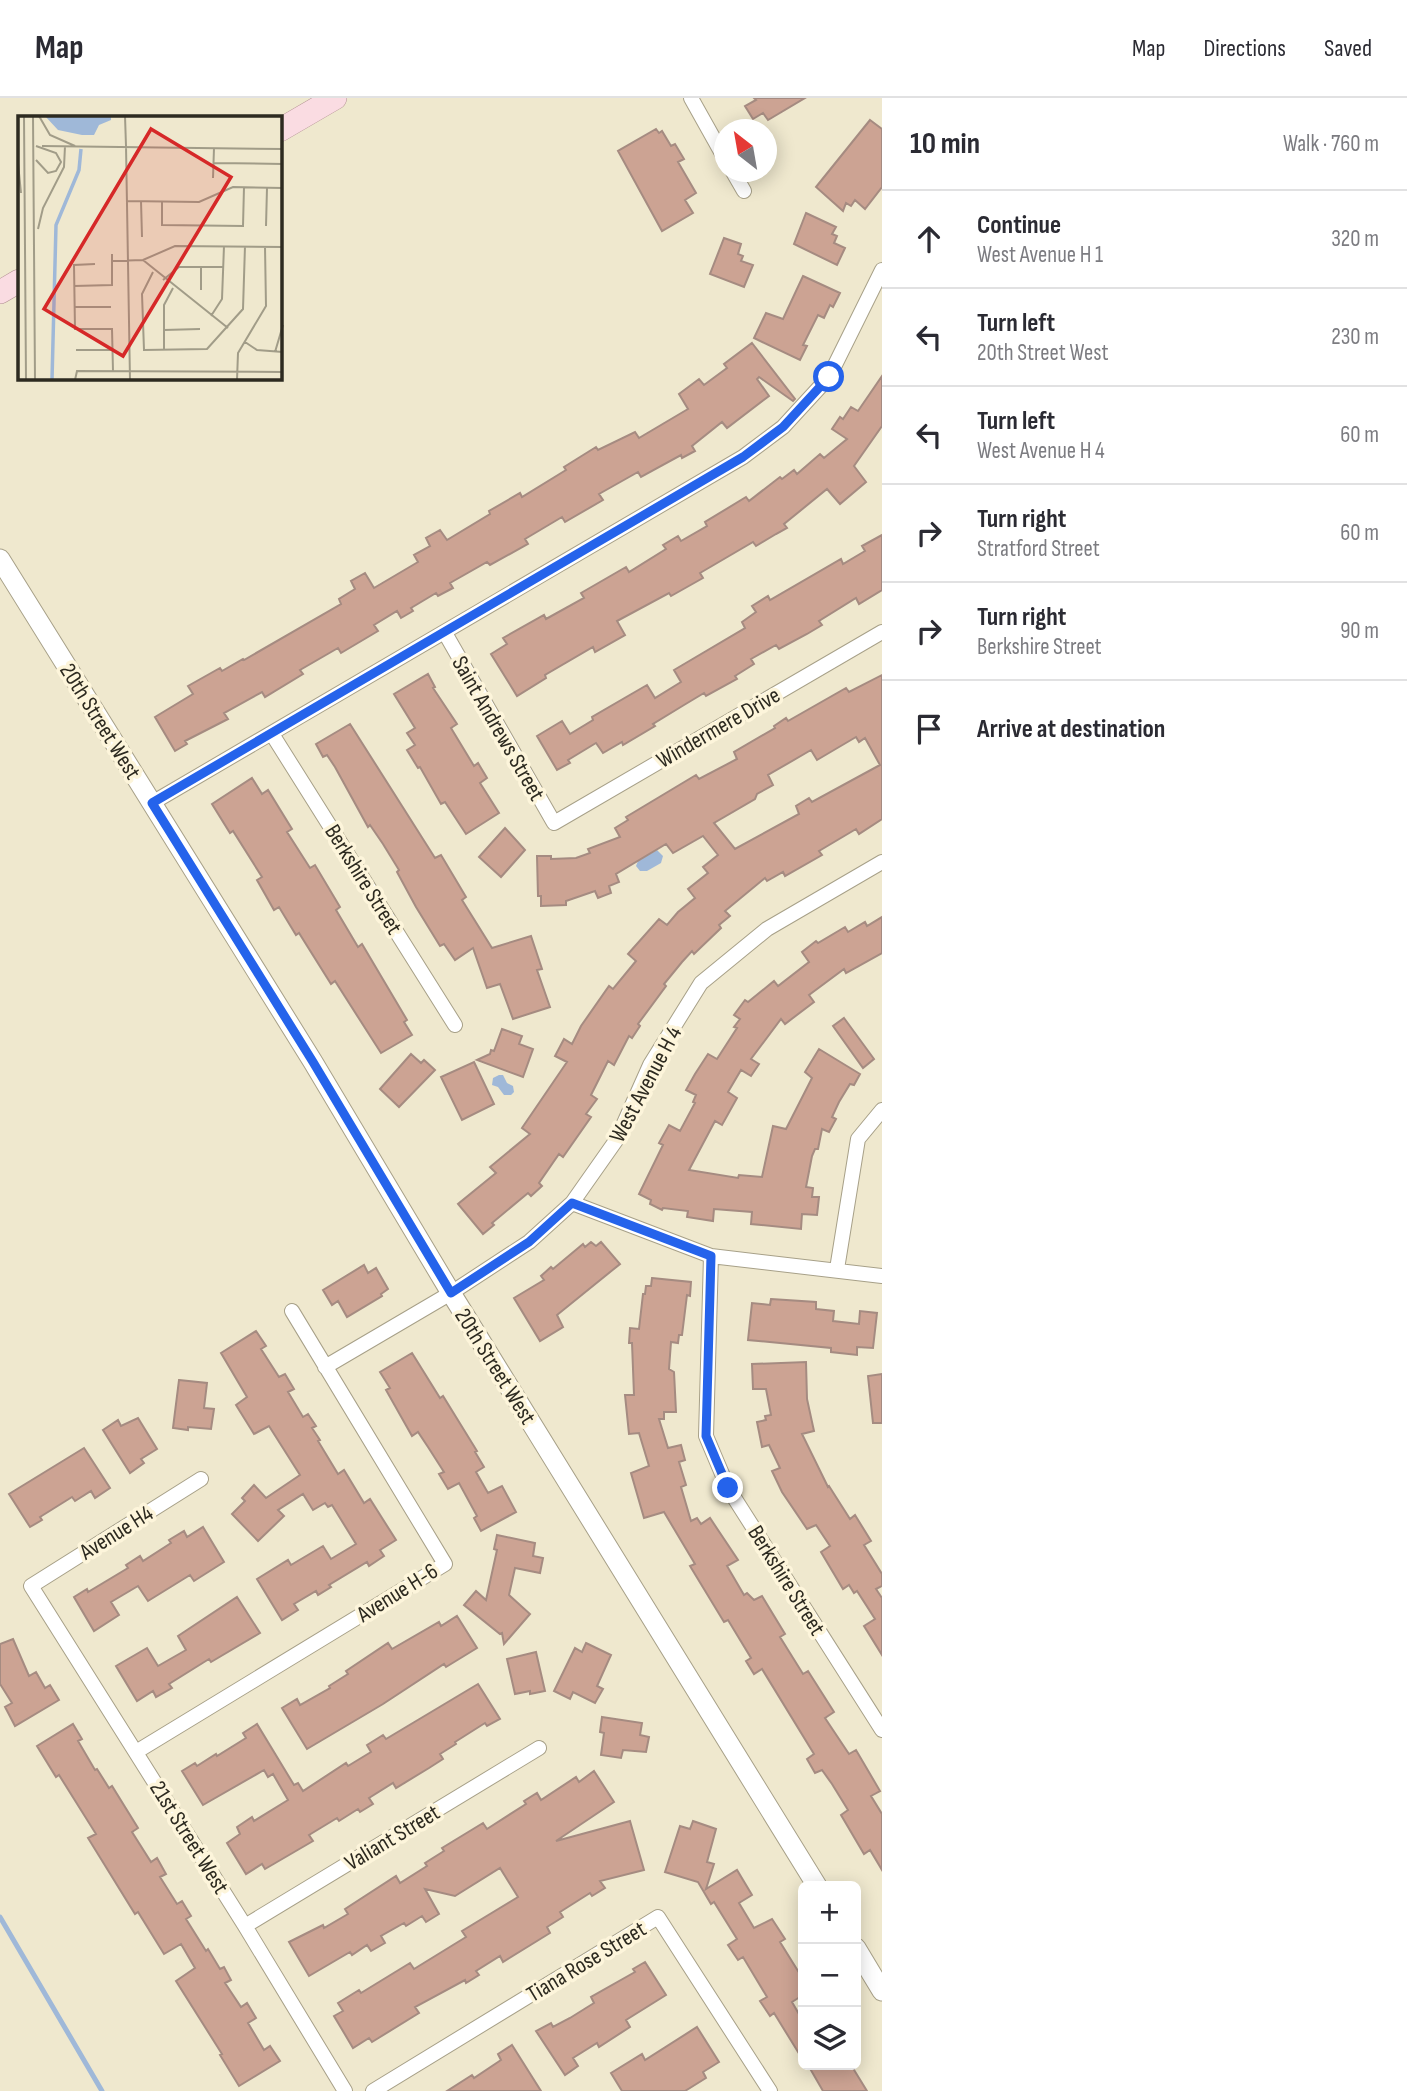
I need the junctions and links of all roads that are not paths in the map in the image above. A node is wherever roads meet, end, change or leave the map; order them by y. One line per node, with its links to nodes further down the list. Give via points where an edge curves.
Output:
1 (335, 98): 3 (main road)
2 (691, 98): 4 (street)
3 (282, 129)
4 (714, 139)
5 (739, 182): 6 (street)
6 (744, 191)
7 (882, 270): 12 (street, via 829,377 783,427 743,457)
8 (18, 282): 9 (main road)
9 (0, 292)
10 (0, 559): 14 (main road, 20th Street West)
11 (882, 632): 15 (street, Windermere Drive)
12 (445, 633): 13 (street); 15 (street, Saint Andrews Street)
13 (272, 734): 14 (street); 17 (street, Berkshire Street)
14 (152, 803): 23 (main road, 20th Street West)
15 (554, 823)
16 (882, 862): 19 (street, West Avenue H 4, via 767,929 701,984 650,1065 617,1139)
17 (455, 1024)
18 (882, 1110): 21 (street, via 858,1139)
19 (572, 1203): 20 (street); 23 (street, West Avenue H 4, via 529,1242)
20 (711, 1256): 21 (street); 28 (street, Berkshire Street, via 706,1436 728,1488)
21 (837, 1269): 22 (street)
22 (882, 1276)
23 (451, 1293): 25 (street); 31 (main road, 20th Street West)
24 (292, 1311): 25 (street, Avenue H-6)
25 (325, 1367): 30 (street, Avenue H-6, via 445,1564)
26 (201, 1479): 27 (street, Avenue H4)
27 (31, 1586): 30 (street, 21st Street West)
28 (882, 1730)
29 (539, 1748): 32 (street, Valiant Street)
30 (136, 1752): 32 (street, 21st Street West)
31 (814, 1881)
32 (245, 1926): 36 (street, 21st Street West)
33 (861, 1956): 34 (main road)
34 (882, 1991)
35 (765, 2089): 37 (street, Tiana Rose Street, via 658,1917)
36 (345, 2091)
37 (373, 2091)

